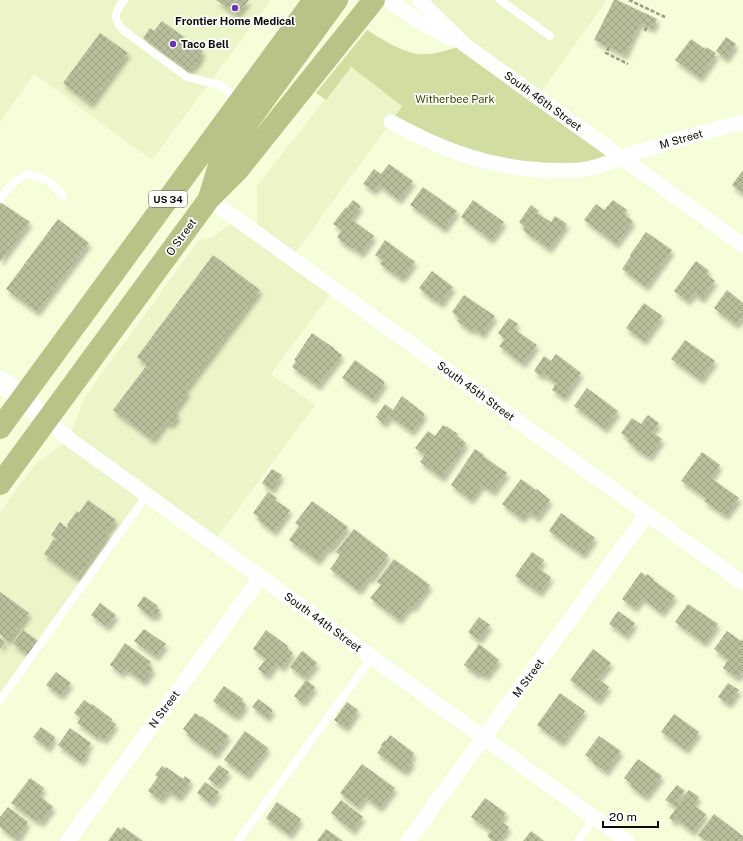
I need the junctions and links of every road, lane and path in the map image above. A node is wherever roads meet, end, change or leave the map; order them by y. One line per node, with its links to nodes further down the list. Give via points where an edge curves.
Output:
1 (124, 0): 16 (lane, via 115,15 123,30 187,77 220,85)
2 (314, 0): 16 (main road, US 34)
3 (337, 0): 22 (main road, via 221,159)
4 (374, 0): 22 (main road, O Street / US 34, via 238,170)
5 (388, 0): 13 (street, South 46th Street, via 418,21)
6 (420, 0): 13 (street, South 46th Street)
7 (500, 0): 12 (lane)
8 (629, 0): 9 (path)
9 (665, 17)
10 (647, 26): 11 (path)
11 (645, 31)
12 (550, 36)
13 (465, 45): 19 (street, South 46th Street)
14 (609, 47): 15 (path, via 606,54)
15 (628, 64)
16 (241, 100): 25 (main road, US 34)
17 (391, 122): 19 (street, via 448,150 498,165 528,169 580,170)
18 (743, 122): 19 (street, M Street)
19 (620, 158): 23 (street, South 46th Street)
20 (63, 196): 21 (lane, via 49,181 29,174 12,183)
21 (0, 199)
22 (209, 199): 26 (main road, O Street / US 34); 30 (street, South 45th Street)
23 (743, 246)
24 (0, 381): 25 (main road, South 44th Street)
25 (22, 398): 26 (main road, South 44th Street); 27 (main road, US 34)
26 (47, 420): 28 (main road, O Street / US 34); 29 (street, South 44th Street)
27 (0, 428)
28 (0, 484)
29 (147, 495): 31 (street, South 44th Street); 34 (lane)
30 (647, 514): 32 (street, South 45th Street); 35 (street, M Street)
31 (260, 578): 33 (street, South 44th Street); 37 (street, N Street)
32 (743, 583)
33 (372, 657): 35 (street, South 44th Street); 38 (lane)
34 (0, 700)
35 (483, 738): 36 (street, South 44th Street); 39 (street, M Street)
36 (595, 817): 40 (lane); 41 (street, South 44th Street)
37 (68, 841)
38 (238, 841)
39 (408, 841)
40 (578, 841)
41 (627, 841)

